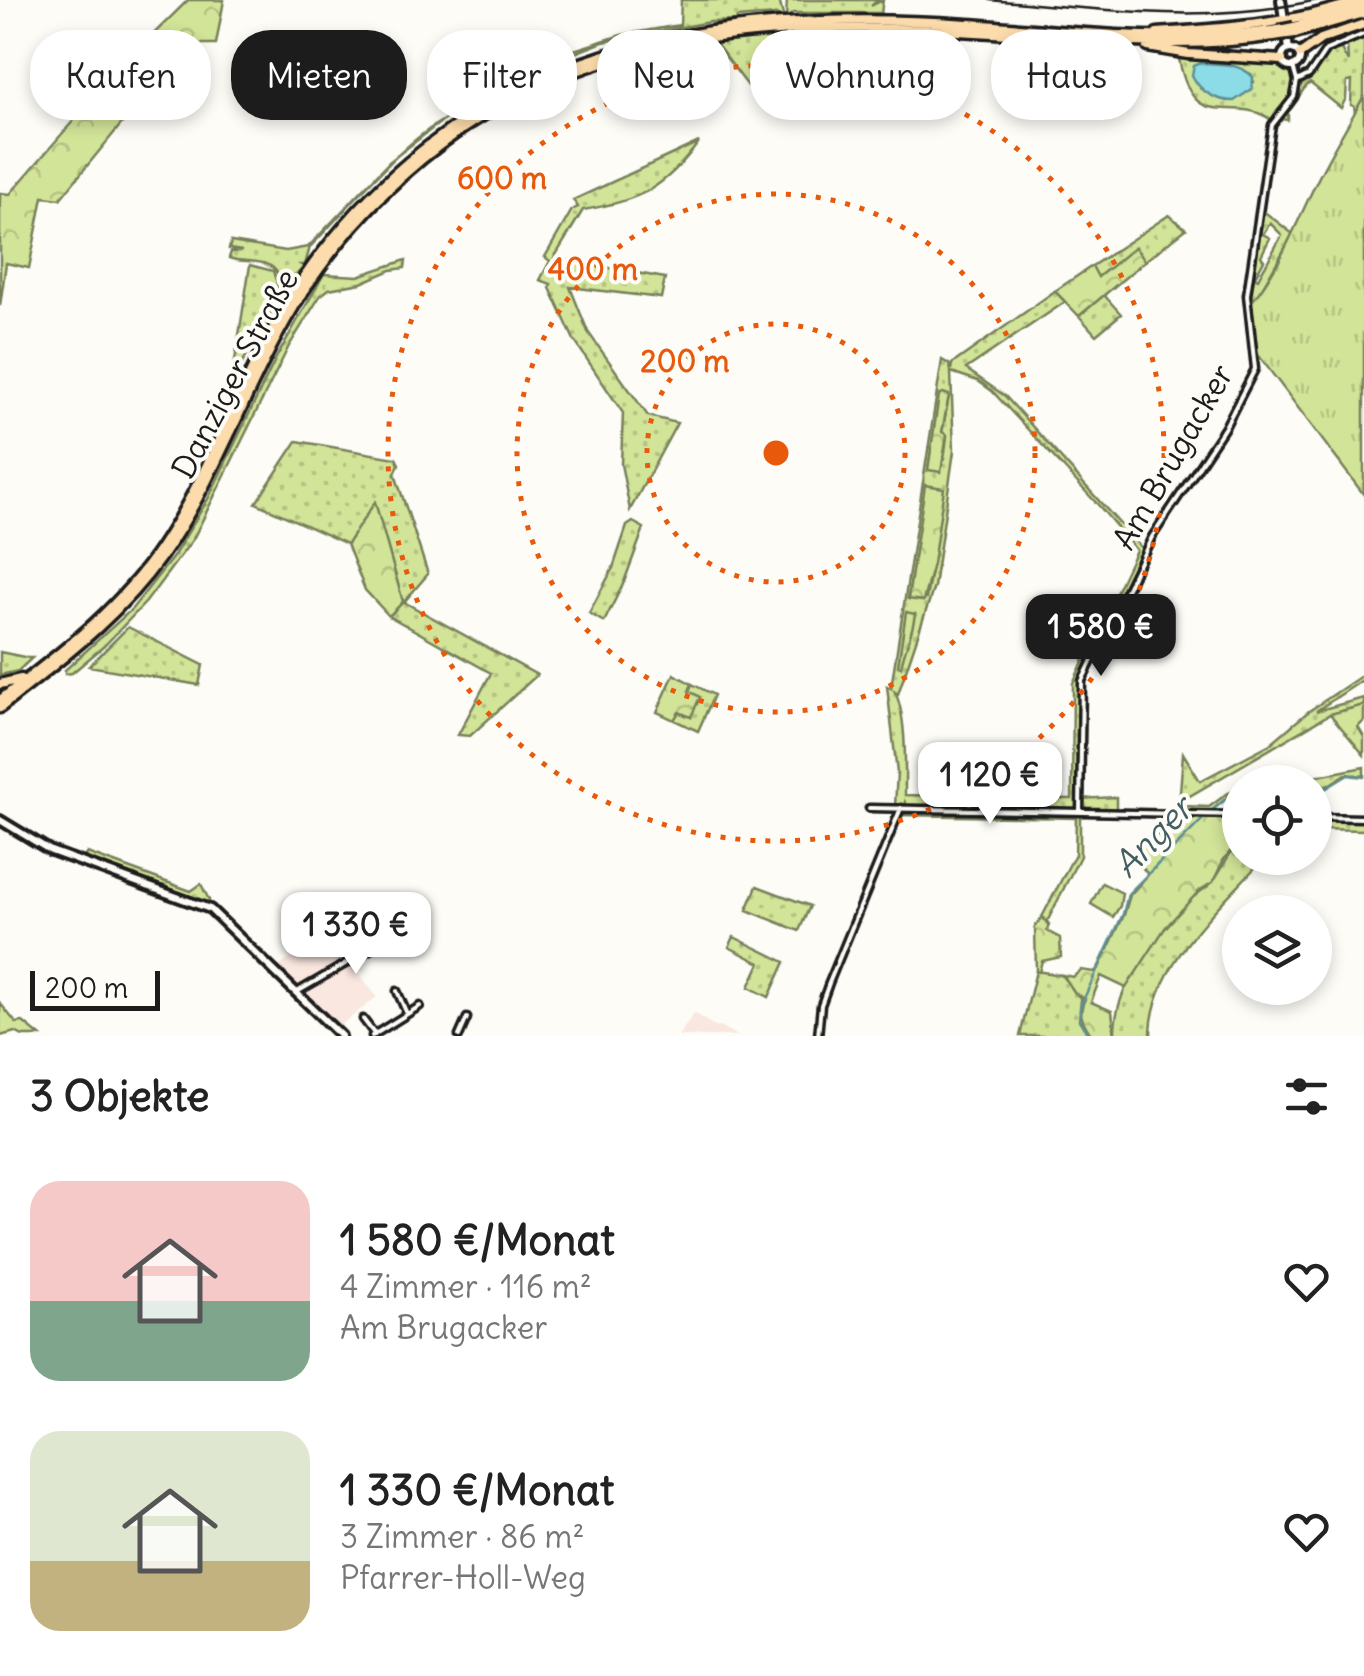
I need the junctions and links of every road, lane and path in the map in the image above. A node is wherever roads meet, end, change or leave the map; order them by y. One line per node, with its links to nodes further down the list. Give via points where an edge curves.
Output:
1 (1281, 0): 3 (main road)
2 (1363, 6): 3 (highway); 9 (highway, Danziger Straße, bridge, via 1279,33)
3 (1285, 21): 7 (highway); 11 (main road)
4 (1364, 24): 12 (highway)
5 (1013, 30): 16 (highway, Danziger Straße, via 906,21 734,26 607,53 492,104 409,163 334,240 276,323 159,550 96,623)
6 (991, 33): 19 (highway, Danziger Straße, via 871,27 747,31 619,56 496,109 427,156 346,234 281,326 164,554 99,628)
7 (1142, 33)
8 (1364, 34): 15 (street, Am Brugacker, via 1326,50)
9 (1142, 40)
10 (1142, 46): 13 (highway)
11 (1290, 49): 12 (main road); 13 (main road)
12 (1300, 54): 14 (main road)
13 (1282, 60): 14 (main road)
14 (1293, 67): 15 (street)
15 (1297, 82): 22 (street, Am Brugacker, via 1272,131 1247,298 1255,369 1226,426 1152,537 1082,681)
16 (34, 674): 17 (highway); 18 (highway, Danziger Straße)
17 (0, 684)
18 (0, 700)
19 (0, 708)
20 (868, 808): 21 (street)
21 (901, 808): 22 (street); 37 (street, via 829,983)
22 (1080, 812): 23 (street)
23 (1222, 814)
24 (1332, 817): 26 (street)
25 (0, 818): 29 (main road, via 64,854 210,909)
26 (1364, 818)
27 (390, 938): 29 (street)
28 (397, 990): 31 (street)
29 (297, 992): 34 (main road)
30 (420, 1006): 31 (street)
31 (407, 1014): 35 (street)
32 (467, 1018): 36 (street)
33 (362, 1019): 35 (street)
34 (340, 1036)
35 (374, 1036)
36 (459, 1036)
37 (818, 1036)

